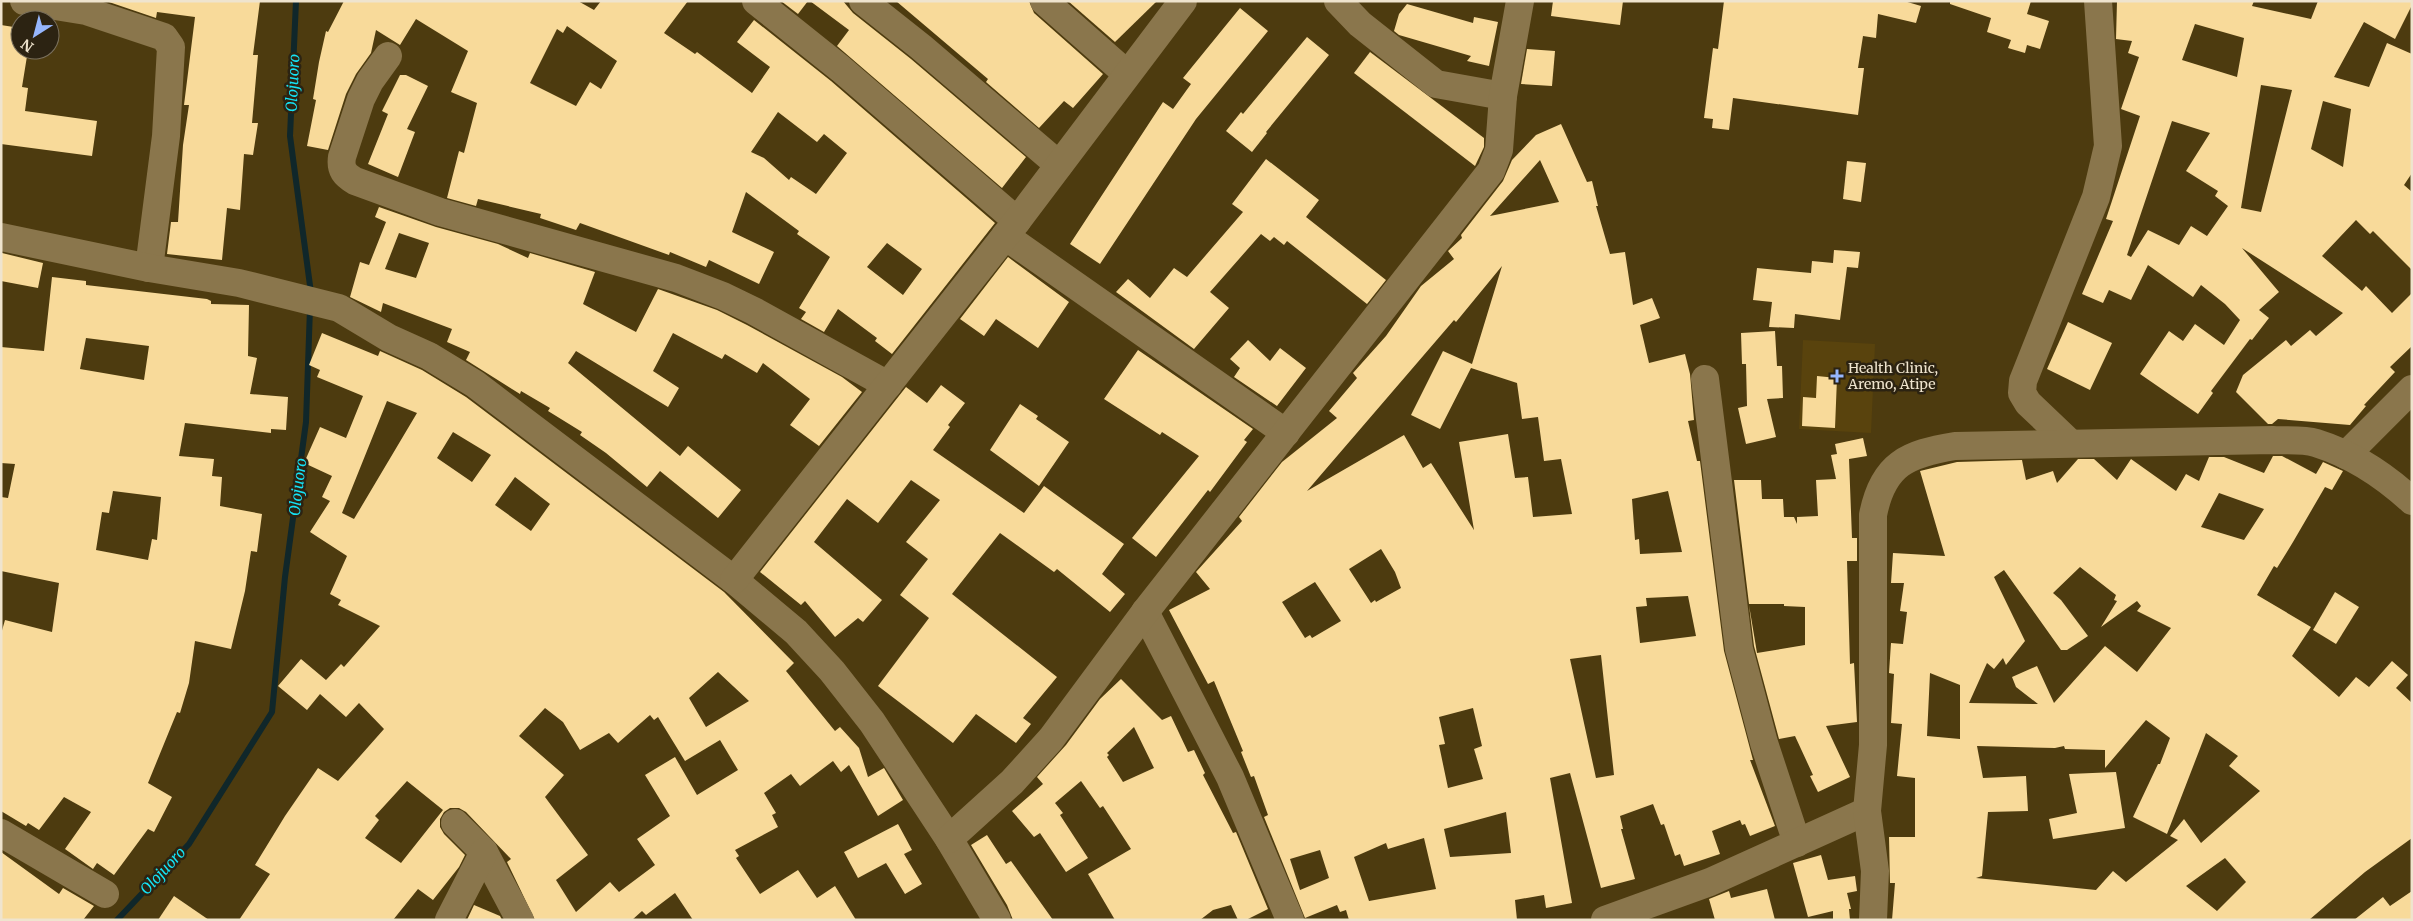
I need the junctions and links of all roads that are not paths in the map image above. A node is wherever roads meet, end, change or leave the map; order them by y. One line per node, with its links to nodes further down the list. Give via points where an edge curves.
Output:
1 (24, 1): 9 (street)
2 (756, 1): 14 (street, via 841,69)
3 (863, 1): 13 (street)
4 (1044, 1): 11 (street)
5 (1183, 1): 11 (street)
6 (1338, 1): 12 (street, via 1360,24 1436,84)
7 (1520, 1): 12 (street)
8 (2098, 1): 21 (street, via 2108,146 2096,197 2023,380 2022,393 2028,403)
9 (87, 6): 16 (street, via 164,37 171,47 166,136)
10 (388, 56): 18 (street, via 361,99 342,157 341,166 355,181 440,212 676,278 754,311)
11 (1127, 74): 13 (street)
12 (1503, 96): 20 (street, via 1499,150 1491,171)
13 (1058, 165): 14 (street)
14 (1011, 228): 18 (street); 20 (street)
15 (1, 237): 16 (street)
16 (149, 268): 24 (street, via 239,283 339,308 475,384)
17 (1705, 379): 30 (street, via 1739,649 1764,743)
18 (888, 385): 24 (street)
19 (2412, 389): 22 (street)
20 (1286, 433): 25 (street)
21 (2070, 443): 22 (street, via 2273,440 2314,442); 26 (street, via 1955,446 1930,450 1907,458 1891,473 1878,493 1873,516 1873,745)
22 (2346, 455): 23 (street, via 2394,484)
23 (2412, 501)
24 (734, 580): 29 (street, via 796,632 832,671 872,722)
25 (1145, 612): 29 (street, via 1051,739 1012,782); 36 (street, via 1230,777)
26 (1867, 811): 30 (street); 38 (street, via 1874,871)
27 (456, 823): 31 (street)
28 (1, 833): 32 (street)
29 (949, 839): 35 (street)
30 (1796, 843): 37 (street, via 1710,882)
31 (484, 852): 33 (street); 34 (street)
32 (104, 894)
33 (450, 920)
34 (520, 920)
35 (997, 920)
36 (1290, 920)
37 (1605, 920)
38 (1873, 920)

